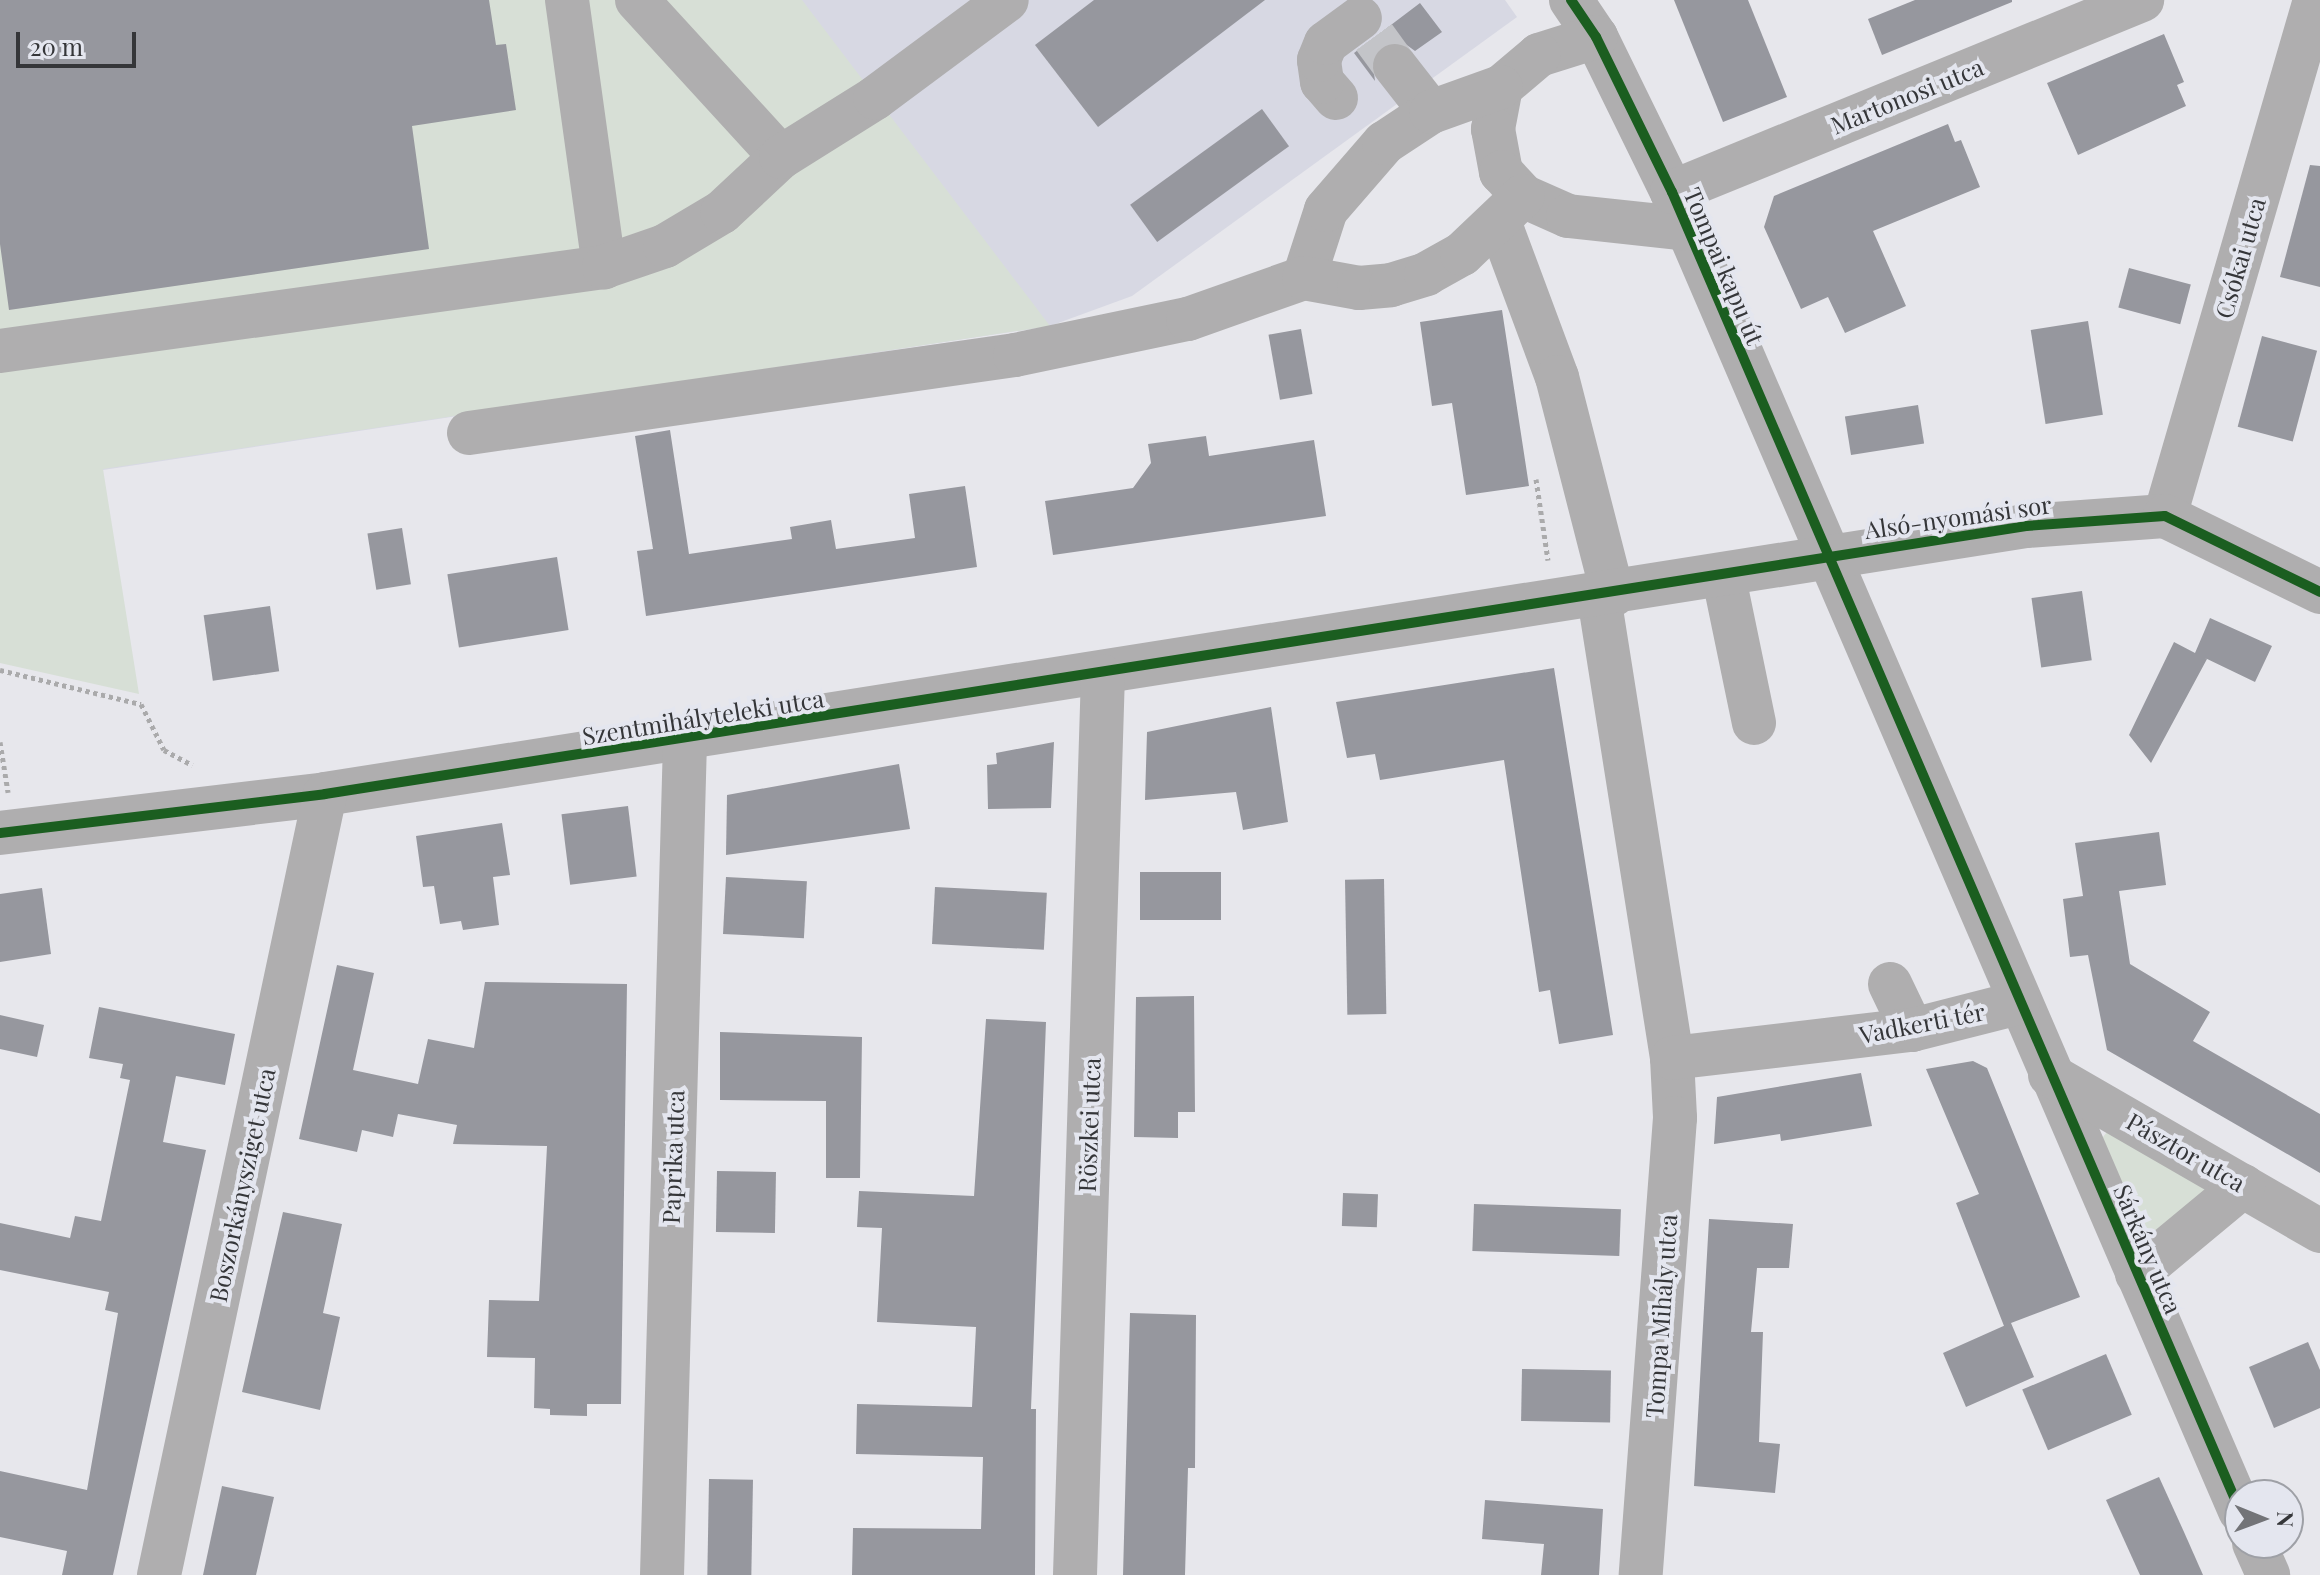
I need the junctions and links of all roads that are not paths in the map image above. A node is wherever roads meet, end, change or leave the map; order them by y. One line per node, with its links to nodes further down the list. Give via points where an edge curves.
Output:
1 (567, 0): 15 (street)
2 (637, 0): 12 (street)
3 (1007, 0): 12 (street, via 875,98)
4 (1571, 0): 8 (street, Tompai kapu út)
5 (2142, 0): 14 (street, Martonosi utca)
6 (2315, 0): 19 (street, Csókai utca)
7 (1378, 30): 10 (street, via 1326,43 1319,60 1322,82); 11 (street)
8 (1596, 37): 9 (street, via 1539,55); 14 (street, Tompai kapu út)
9 (1501, 87): 11 (street); 13 (street, via 1494,106 1494,150)
10 (1336, 98)
11 (1431, 112): 16 (street, via 1384,143 1326,210)
12 (781, 157): 15 (street, via 722,212 665,246)
13 (1511, 210): 14 (street, via 1568,216); 16 (street, via 1426,274 1359,288); 23 (street, via 1557,377)
14 (1679, 210): 20 (street, Tompai kapu út)
15 (604, 267): 17 (street)
16 (1304, 278): 18 (street, via 1188,319 1015,355)
17 (0, 351)
18 (469, 433)
19 (2165, 516): 20 (street, Alsó-nyomási sor, via 2026,526); 22 (street)
20 (1825, 556): 21 (street); 30 (street, Vadkerti tér)
21 (1724, 578): 23 (street); 25 (street)
22 (2320, 592)
23 (1606, 596): 24 (street, Szentmihályteleki utca); 32 (street)
24 (1103, 676): 26 (street, Szentmihályteleki utca); 40 (street, Röszkei utca)
25 (1754, 723)
26 (685, 740): 27 (street, Szentmihályteleki utca); 39 (street, Paprika utca)
27 (325, 794): 28 (street, Szentmihályteleki utca); 38 (street, Boszorkánysziget utca)
28 (0, 833)
29 (1890, 984): 31 (street)
30 (2018, 1003): 31 (street, Vadkerti tér); 33 (street, Sárkány utca)
31 (1912, 1030): 32 (street, Vadkerti tér)
32 (1672, 1058): 41 (street, Tompa Mihály utca, via 1675,1118)
33 (2050, 1075): 34 (street, Pásztor utca); 36 (street, Sárkány utca)
34 (2243, 1186): 35 (street, Pásztor utca); 36 (street)
35 (2320, 1231)
36 (2137, 1274): 37 (street, Sárkány utca)
37 (2226, 1479)
38 (159, 1575)
39 (662, 1575)
40 (1075, 1575)
41 (1641, 1575)

